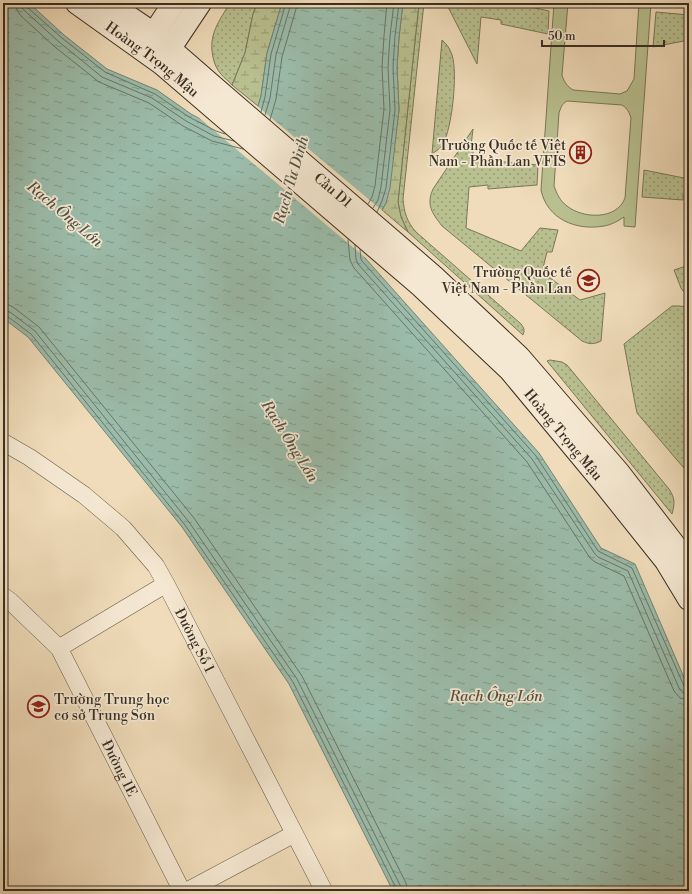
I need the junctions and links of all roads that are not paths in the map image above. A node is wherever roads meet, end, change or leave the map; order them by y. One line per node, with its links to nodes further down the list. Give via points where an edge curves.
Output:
1 (77, 3): 5 (main road, Hoàng Trọng Mậu)
2 (108, 3): 5 (main road, Hoàng Trọng Mậu)
3 (174, 3): 5 (main road)
4 (200, 3): 6 (main road)
5 (148, 42): 6 (main road, Hoàng Trọng Mậu)
6 (166, 56): 7 (main road, Hoàng Trọng Mậu)
7 (212, 96): 8 (main road, Cầu D1)
8 (427, 281): 10 (main road, Hoàng Trọng Mậu, via 516,365 619,473)
9 (3, 442): 11 (street, Đường Số 1, via 84,495 123,528 156,566)
10 (678, 560): 13 (main road, Hoàng Trọng Mậu)
11 (166, 584): 14 (street); 15 (street, Đường Số 1)
12 (3, 596): 14 (street, Đường 1E)
13 (689, 598)
14 (58, 648): 16 (street, Đường 1E)
15 (294, 834): 17 (street); 18 (street, Đường Số 1)
16 (182, 891)
17 (187, 891)
18 (324, 891)

